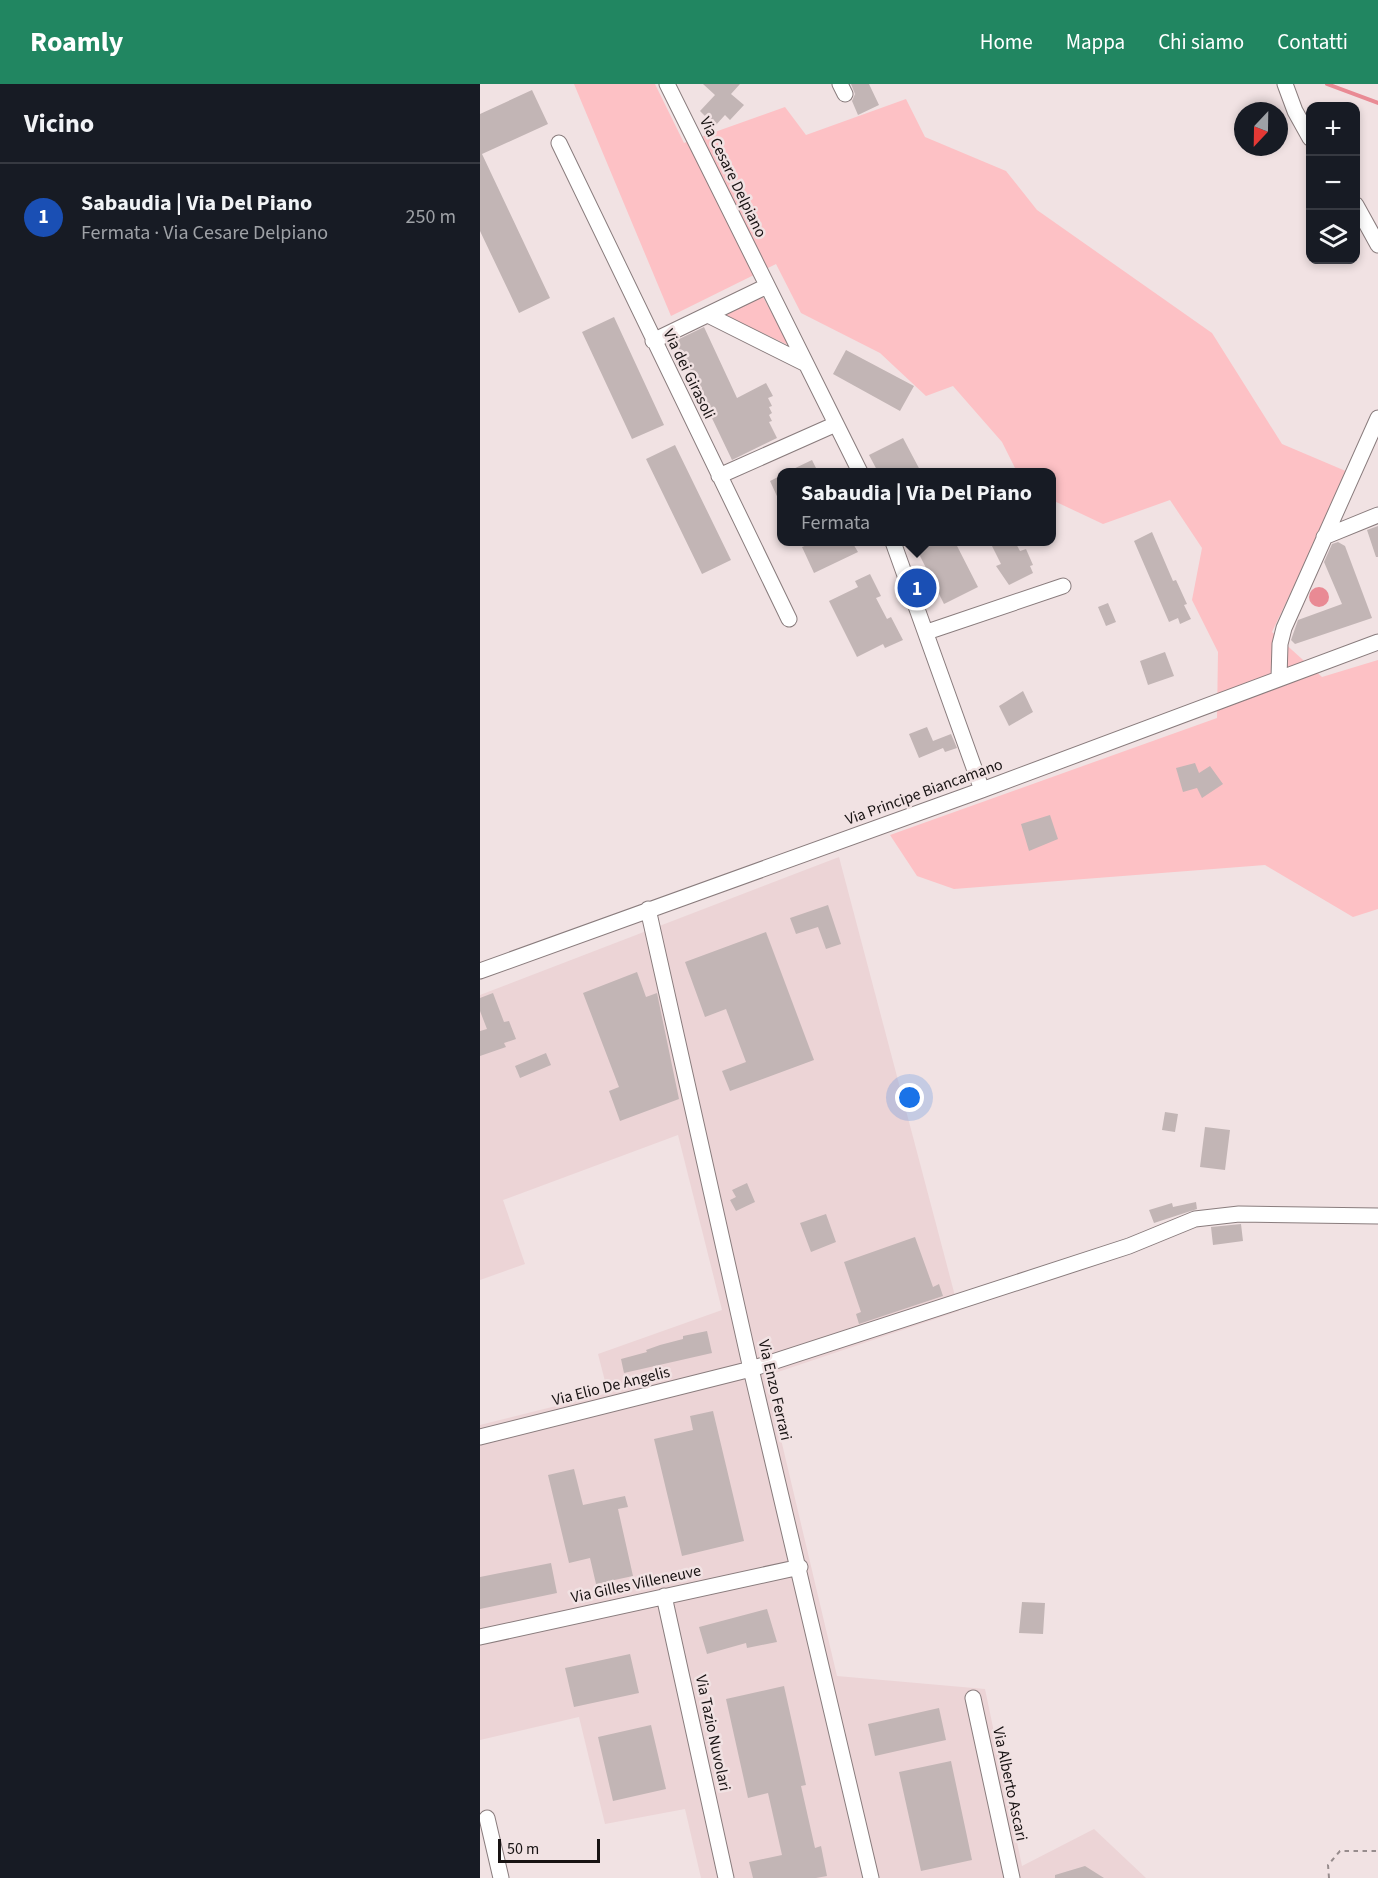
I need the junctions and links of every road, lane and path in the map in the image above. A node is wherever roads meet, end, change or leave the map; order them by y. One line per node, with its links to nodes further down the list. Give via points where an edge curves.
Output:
1 (667, 84): 7 (street, Via Cesare Delpiano)
2 (1285, 84): 3 (street)
3 (1306, 130)
4 (559, 143): 9 (street, Via dei Girasoli)
5 (1359, 210): 6 (street)
6 (1378, 245)
7 (767, 286): 8 (street); 10 (street, Via Cesare Delpiano)
8 (708, 315): 9 (street); 10 (street)
9 (653, 341): 14 (street, Via dei Girasoli)
10 (806, 364): 12 (street, Via Cesare Delpiano)
11 (1378, 418): 15 (street)
12 (837, 424): 13 (street, Via Cesare Delpiano); 14 (street)
13 (858, 468)
14 (719, 476): 21 (street, Via dei Girasoli)
15 (1341, 500): 17 (street); 18 (street)
16 (1378, 515): 17 (street)
17 (1354, 524): 18 (street)
18 (1324, 537): 24 (street, via 1282,633)
19 (895, 546): 22 (street)
20 (1063, 586): 22 (street)
21 (789, 619)
22 (927, 632): 25 (street)
23 (1378, 642): 24 (street, Via Principe Biancamano)
24 (1279, 678): 25 (street, Via Principe Biancamano)
25 (982, 790): 26 (street, Via Principe Biancamano)
26 (648, 909): 27 (street, Via Principe Biancamano); 29 (street, Via Enzo Ferrari)
27 (480, 971)
28 (1378, 1216): 29 (street, Via Elio De Angelis, via 1257,1214 1195,1219 1151,1238)
29 (751, 1370): 30 (street, Via Elio De Angelis); 31 (street, Via Enzo Ferrari)
30 (480, 1437)
31 (800, 1567): 32 (street, Via Gilles Villeneuve); 39 (street, Via Enzo Ferrari)
32 (664, 1596): 33 (street, Via Gilles Villeneuve); 38 (street, Via Tazio Nuvolari)
33 (480, 1637)
34 (973, 1698): 40 (street, Via Alberto Ascari)
35 (487, 1818): 37 (street)
36 (1378, 1851): 41 (path, via 1340,1851 1328,1865)
37 (501, 1878)
38 (726, 1878)
39 (871, 1878)
40 (1012, 1878)
41 (1329, 1878)

